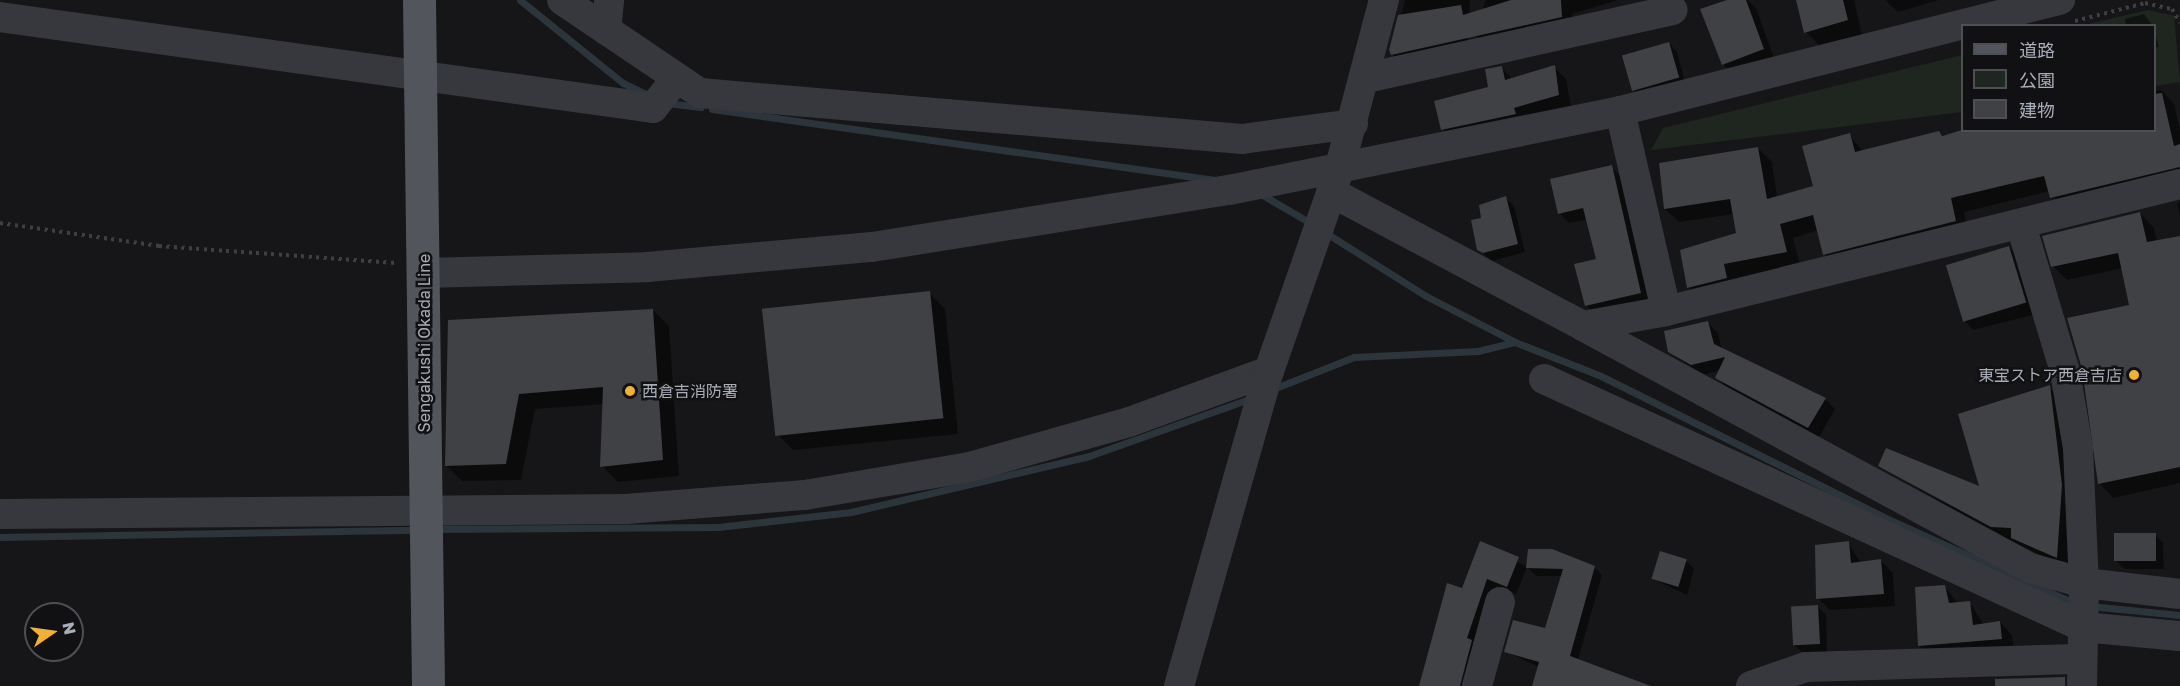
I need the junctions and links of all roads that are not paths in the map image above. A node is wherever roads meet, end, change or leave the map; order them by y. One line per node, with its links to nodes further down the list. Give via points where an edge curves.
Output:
1 (419, 0): 11 (main road, Sengakushi Okada Line)
2 (562, 0): 9 (street)
3 (609, 0): 9 (street)
4 (1384, 0): 12 (street)
5 (1673, 10): 12 (street)
6 (2063, 11): 8 (street)
7 (0, 17): 11 (street)
8 (2005, 24)
9 (606, 30): 13 (street)
10 (1961, 34): 14 (street)
11 (420, 75): 13 (street, via 653,108); 19 (main road, Sengakushi Okada Line)
12 (1366, 78): 15 (street)
13 (675, 80): 15 (street, via 700,93 889,113 1242,139)
14 (1620, 111): 17 (street); 20 (street)
15 (1353, 124): 17 (street)
16 (2180, 184): 18 (street)
17 (1331, 192): 19 (street, via 1275,181 872,247 647,267); 21 (street); 22 (street)
18 (2021, 225): 20 (street); 26 (street, via 2065,372 2078,448)
19 (423, 273): 25 (main road, Sengakushi Okada Line)
20 (1666, 311): 21 (street)
21 (1583, 326): 26 (street, via 2030,568)
22 (1267, 377): 25 (street, via 1129,422 970,467 805,495); 33 (street)
23 (1544, 380): 29 (street)
24 (0, 514): 25 (street)
25 (425, 524): 32 (main road, Sengakushi Okada Line)
26 (2084, 583): 27 (street); 29 (street)
27 (2180, 594)
28 (1500, 603): 34 (street)
29 (2083, 627): 30 (street); 31 (street)
30 (2180, 636)
31 (2081, 672): 35 (street, via 1806,667)
32 (428, 686)
33 (1179, 686)
34 (1477, 686)
35 (1751, 686)

